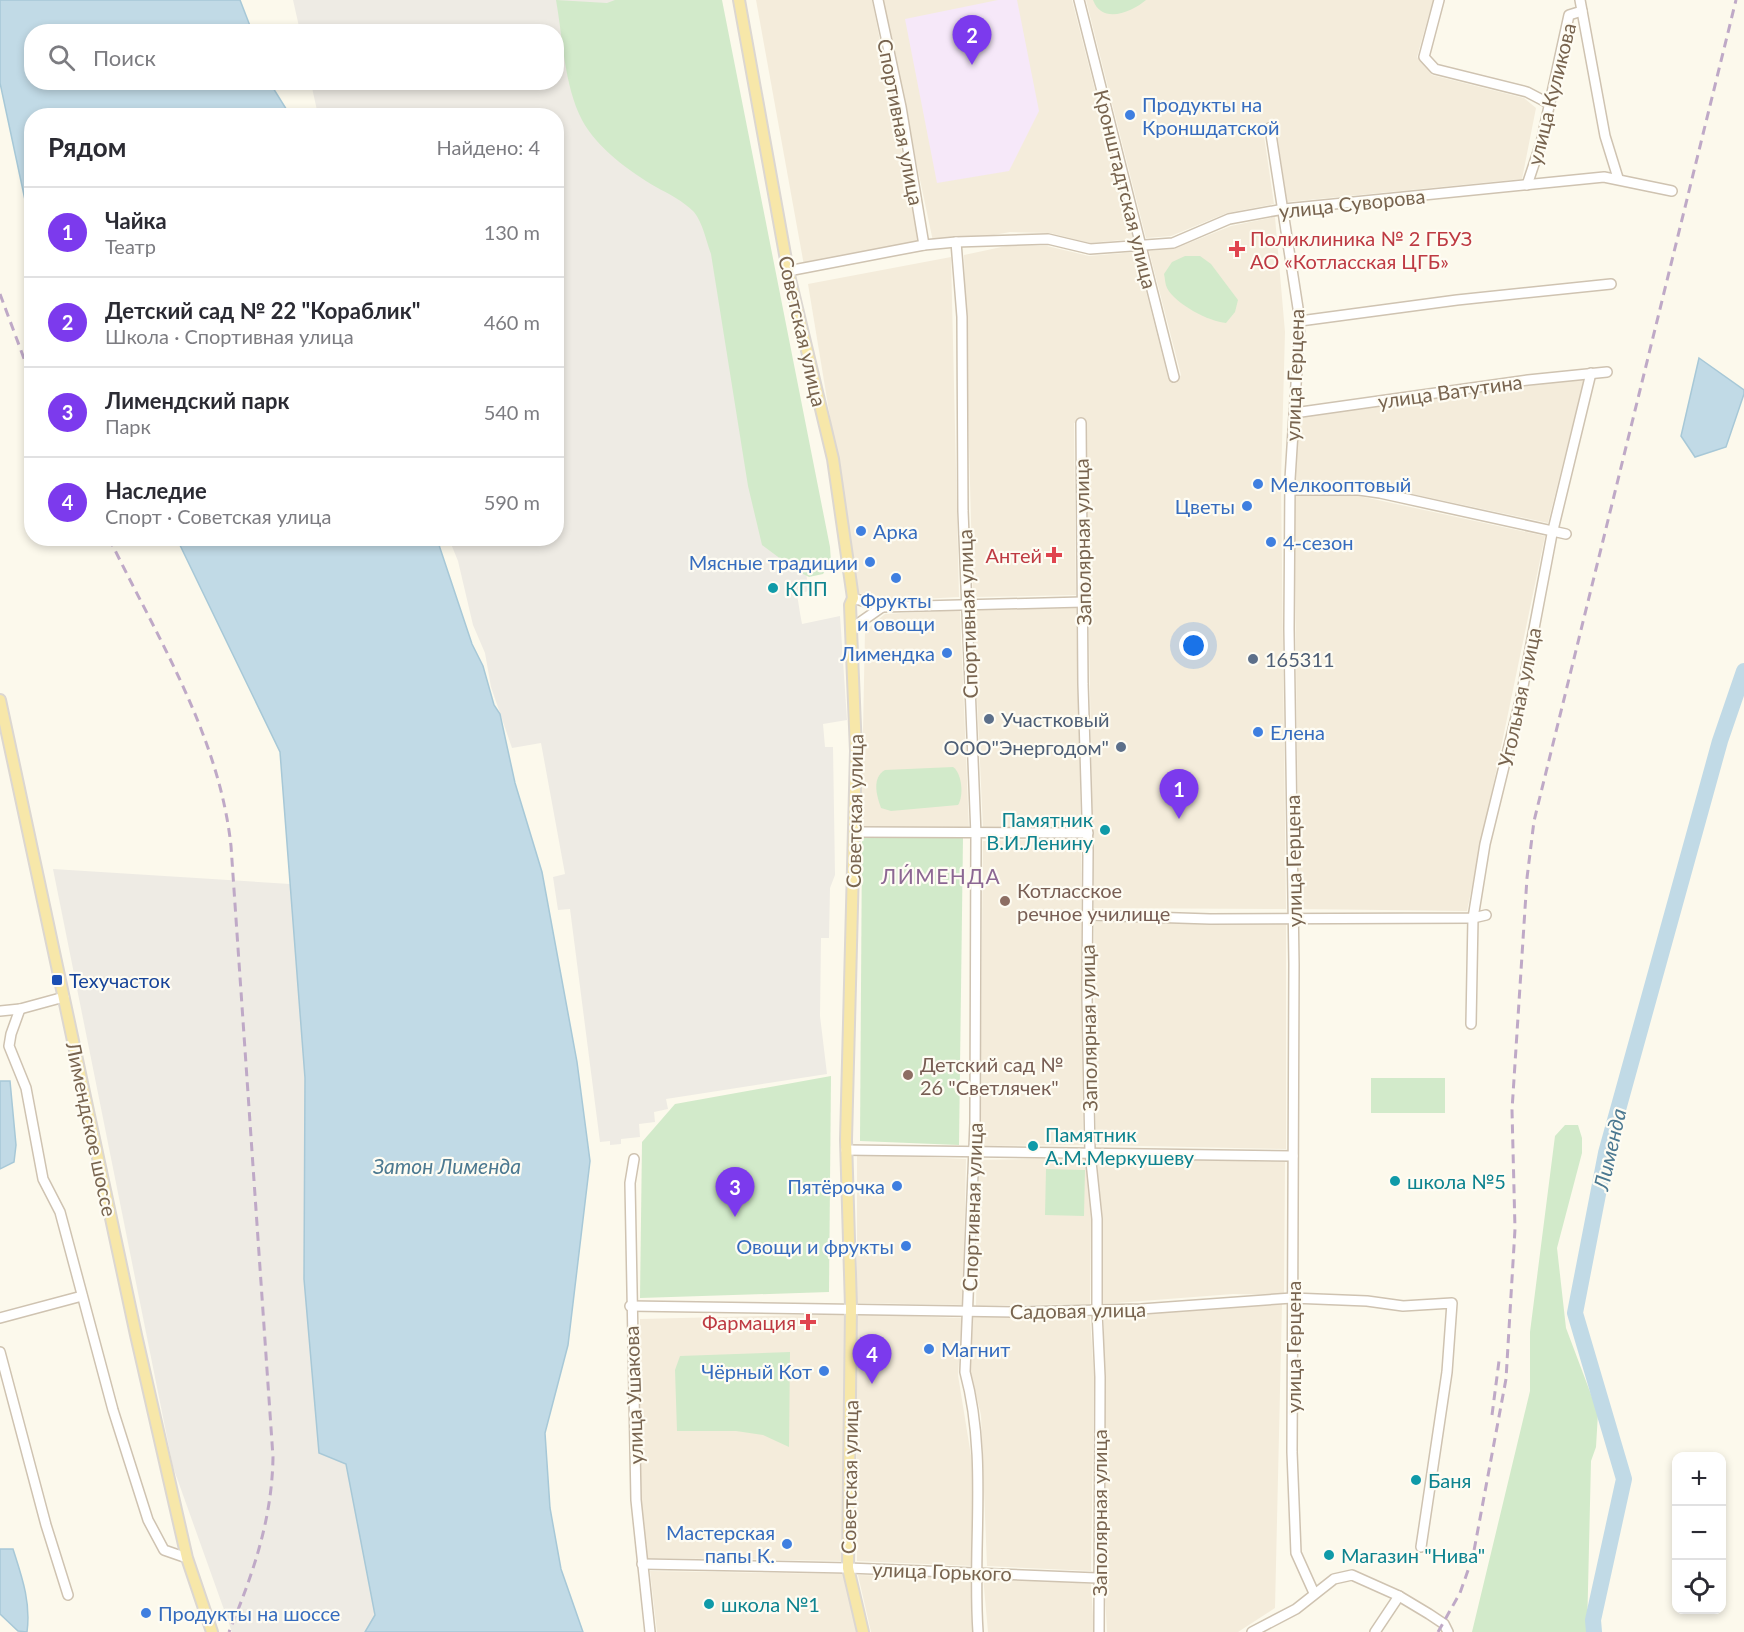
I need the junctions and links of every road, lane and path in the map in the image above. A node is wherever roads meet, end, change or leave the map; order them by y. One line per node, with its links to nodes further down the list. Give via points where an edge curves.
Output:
1 (739, 0): 16 (main road, Советская улица)
2 (878, 0): 14 (street, Спортивная улица)
3 (1079, 0): 15 (street, Кронштадтская улица)
4 (1439, 0): 7 (street, via 1424,57 1435,69 1527,92)
5 (1580, 0): 6 (street)
6 (1582, 11): 7 (street, улица Куликова, via 1569,15); 9 (street, via 1605,136)
7 (1548, 103): 10 (street, улица Куликова, via 1541,143)
8 (1270, 128): 12 (street, улица Герцена)
9 (1618, 178): 10 (street, улица Суворова); 11 (street, улица Суворова)
10 (1527, 185): 12 (street, улица Суворова)
11 (1672, 191)
12 (1284, 209): 15 (street, улица Суворова, via 1229,219 1173,243); 18 (street, улица Герцена)
13 (957, 242): 14 (street, улица Суворова); 15 (street, улица Суворова, via 1048,239 1090,249); 29 (street, Спортивная улица)
14 (924, 245): 16 (street, улица Суворова)
15 (1141, 245): 21 (street, Кронштадтская улица)
16 (788, 271): 27 (main road, Советская улица, via 833,459)
17 (1611, 284): 18 (street)
18 (1300, 321): 22 (street, улица Герцена)
19 (1607, 372): 20 (street, улица Ватутина)
20 (1592, 373): 22 (street, улица Ватутина); 25 (street, Угольная улица)
21 (1174, 377)
22 (1294, 412): 24 (street, улица Герцена)
23 (1081, 423): 28 (street, Заполярная улица)
24 (1290, 490): 25 (street, via 1380,493); 38 (street, улица Герцена)
25 (1553, 531): 26 (street); 39 (street, Угольная улица, via 1521,697 1485,844)
26 (1566, 534)
27 (853, 598): 30 (street); 31 (main road, Советская улица)
28 (1083, 602): 29 (street); 34 (street, Заполярная улица)
29 (966, 603): 30 (street); 35 (street, Спортивная улица)
30 (882, 607): 31 (street)
31 (852, 628): 33 (main road, Советская улица)
32 (0, 700): 40 (main road, Лимендское шоссе)
33 (855, 832): 35 (street); 44 (main road, Советская улица)
34 (1088, 833): 35 (street); 36 (street, Заполярная улица)
35 (976, 834): 46 (street, Спортивная улица)
36 (1087, 915): 38 (street); 45 (street, Заполярная улица)
37 (1486, 915): 39 (street)
38 (1293, 917): 39 (street); 47 (street, улица Герцена)
39 (1473, 918): 43 (street, Угольная улица)
40 (64, 997): 41 (street); 58 (main road, Лимендское шоссе)
41 (20, 1009): 42 (street); 49 (street, via 9,1046 26,1088 43,1179 60,1212)
42 (0, 1011)
43 (1471, 1024)
44 (846, 1150): 46 (street); 52 (main road, Советская улица)
45 (1090, 1152): 46 (street); 47 (street); 53 (street, Заполярная улица, via 1097,1219)
46 (973, 1153): 54 (street, Спортивная улица)
47 (1293, 1156): 50 (street, улица Герцена)
48 (634, 1159): 51 (street, улица Ушакова, via 630,1183)
49 (82, 1296): 55 (street); 58 (street, via 148,1520 164,1550)
50 (1292, 1298): 53 (street, Садовая улица); 57 (street, Садовая улица, via 1403,1306 1452,1303 1447,1372); 63 (street, улица Герцена, via 1296,1553)
51 (630, 1306): 52 (street, Садовая улица); 59 (street, улица Ушакова, via 636,1500)
52 (851, 1307): 54 (street, Садовая улица); 60 (main road, Советская улица)
53 (1097, 1311): 54 (street, Садовая улица); 62 (street, Заполярная улица)
54 (969, 1312): 61 (street, Спортивная улица, via 965,1372 978,1462)
55 (0, 1318)
56 (0, 1352): 64 (street)
57 (1421, 1547)
58 (187, 1558): 66 (main road, Лимендское шоссе)
59 (642, 1564): 60 (street, улица Горького); 67 (street, улица Ушакова)
60 (848, 1568): 61 (street, улица Горького); 68 (main road, Советская улица)
61 (977, 1572): 62 (street, улица Горького); 69 (street, Спортивная улица)
62 (1097, 1578): 70 (street, Заполярная улица)
63 (1314, 1593): 65 (street, via 1334,1579 1352,1575); 71 (street, via 1296,1609)
64 (68, 1595)
65 (1399, 1596): 72 (street); 73 (street, via 1444,1624)
66 (212, 1632)
67 (650, 1632)
68 (863, 1632)
69 (978, 1632)
70 (1099, 1632)
71 (1252, 1632)
72 (1375, 1632)
73 (1448, 1632)

